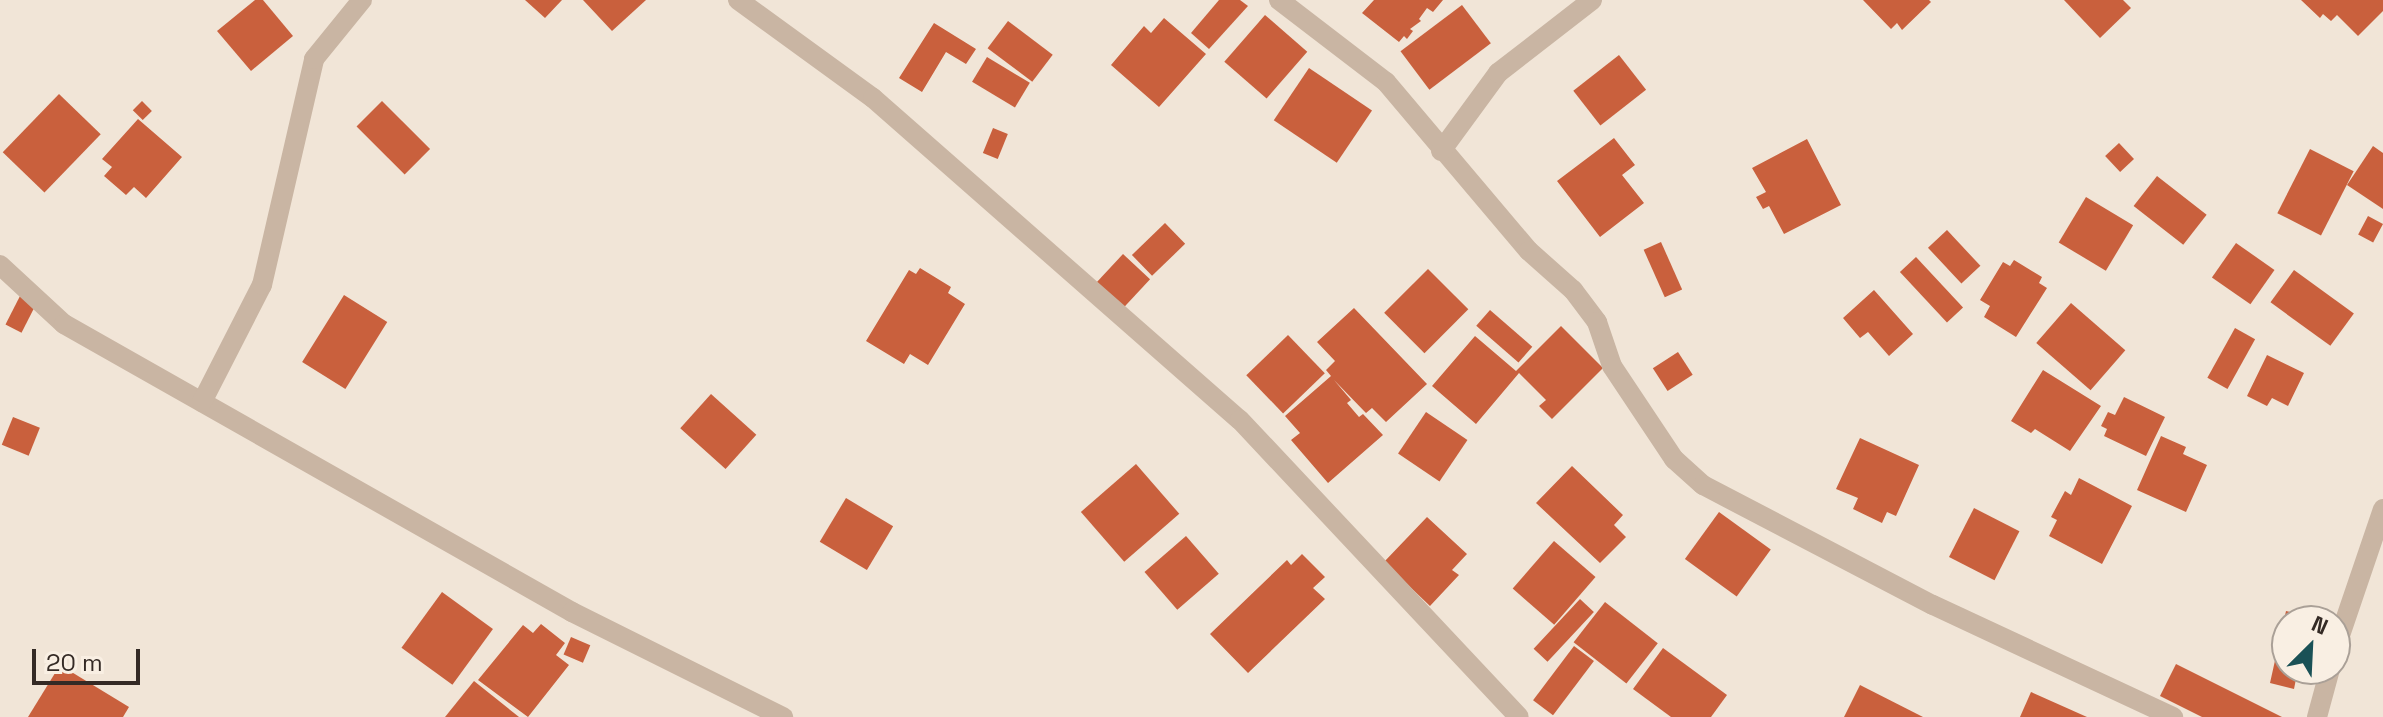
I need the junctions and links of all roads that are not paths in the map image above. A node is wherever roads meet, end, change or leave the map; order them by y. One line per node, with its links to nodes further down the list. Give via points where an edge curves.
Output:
1 (362, 0): 7 (street, via 314,59 262,285)
2 (738, 0): 12 (street, via 873,98 1240,420)
3 (1279, 0): 5 (street, via 1386,82)
4 (1592, 0): 5 (street, via 1498,73)
5 (1441, 151): 13 (street, via 1529,251 1573,290 1597,322 1612,366 1674,459 1703,485 1933,605)
6 (0, 265): 7 (street, via 64,324)
7 (202, 402): 11 (street, via 572,612)
8 (2383, 509): 9 (street)
9 (2350, 605)
10 (2326, 685): 14 (street)
11 (783, 717)
12 (1519, 717)
13 (2173, 717)
14 (2317, 717)

